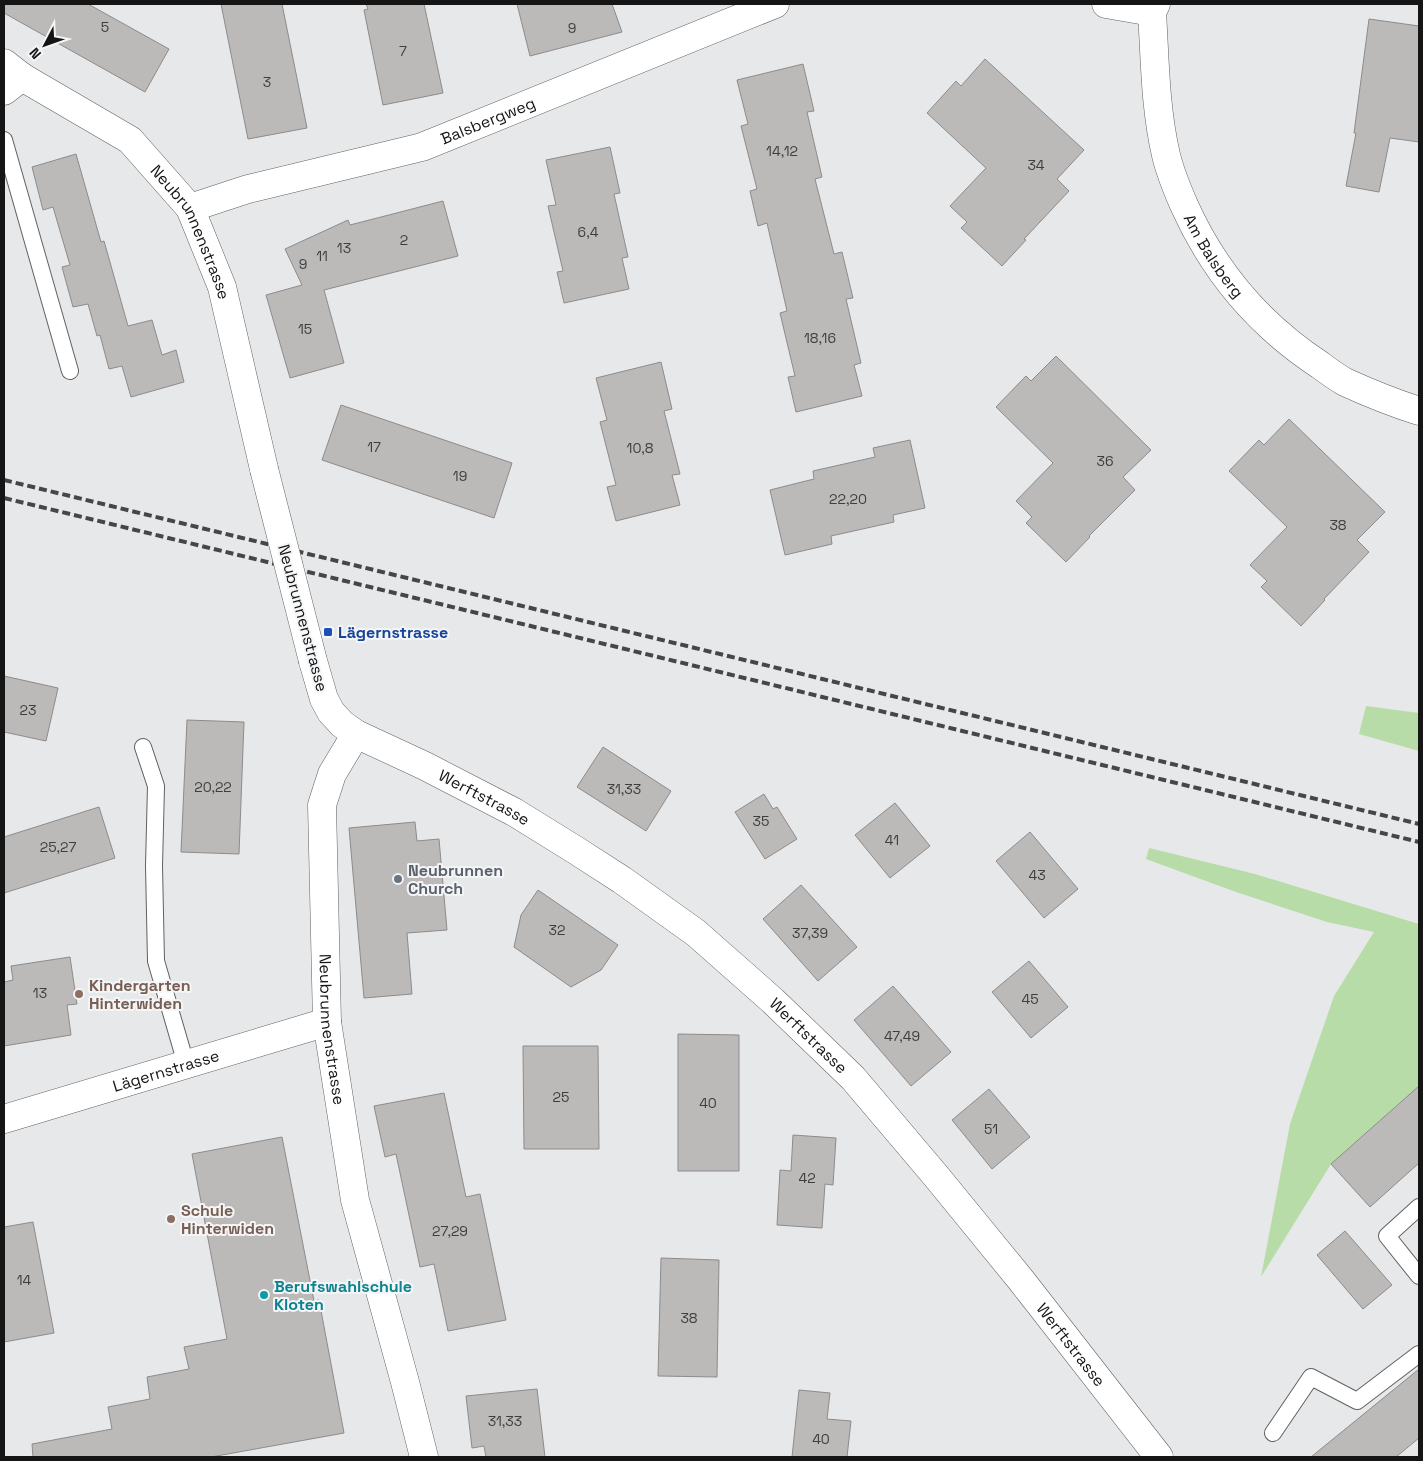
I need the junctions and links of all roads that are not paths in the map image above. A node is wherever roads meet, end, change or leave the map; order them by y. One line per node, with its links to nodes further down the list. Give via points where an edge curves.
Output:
1 (775, 4): 6 (street, Balsbergweg, via 422,147 248,189)
2 (1106, 4): 3 (street)
3 (1154, 8): 8 (street, Am Balsberg, via 1159,112 1167,157 1177,188 1205,248 1246,304 1306,356 1344,381)
4 (10, 77): 6 (street, Neubrunnenstrasse, via 130,140)
5 (4, 140): 7 (lane)
6 (190, 208): 9 (street, Neubrunnenstrasse, bridge, via 222,286 318,682 331,712)
7 (70, 371)
8 (1419, 411)
9 (356, 734): 11 (street, Neubrunnenstrasse, via 332,774 322,805); 19 (street, Werftstrasse, via 514,812 615,875 696,933 773,1001 853,1078 936,1176 1022,1280)
10 (143, 747): 12 (lane, via 156,786 156,961)
11 (327, 1022): 12 (street, Lägernstrasse); 18 (street, Neubrunnenstrasse, via 355,1200)
12 (186, 1064): 13 (street, Lägernstrasse)
13 (4, 1119)
14 (1419, 1207): 15 (lane, via 1387,1236)
15 (1419, 1276)
16 (1419, 1354): 17 (lane, via 1356,1401 1311,1377)
17 (1273, 1433)
18 (424, 1457)
19 (1159, 1457)

